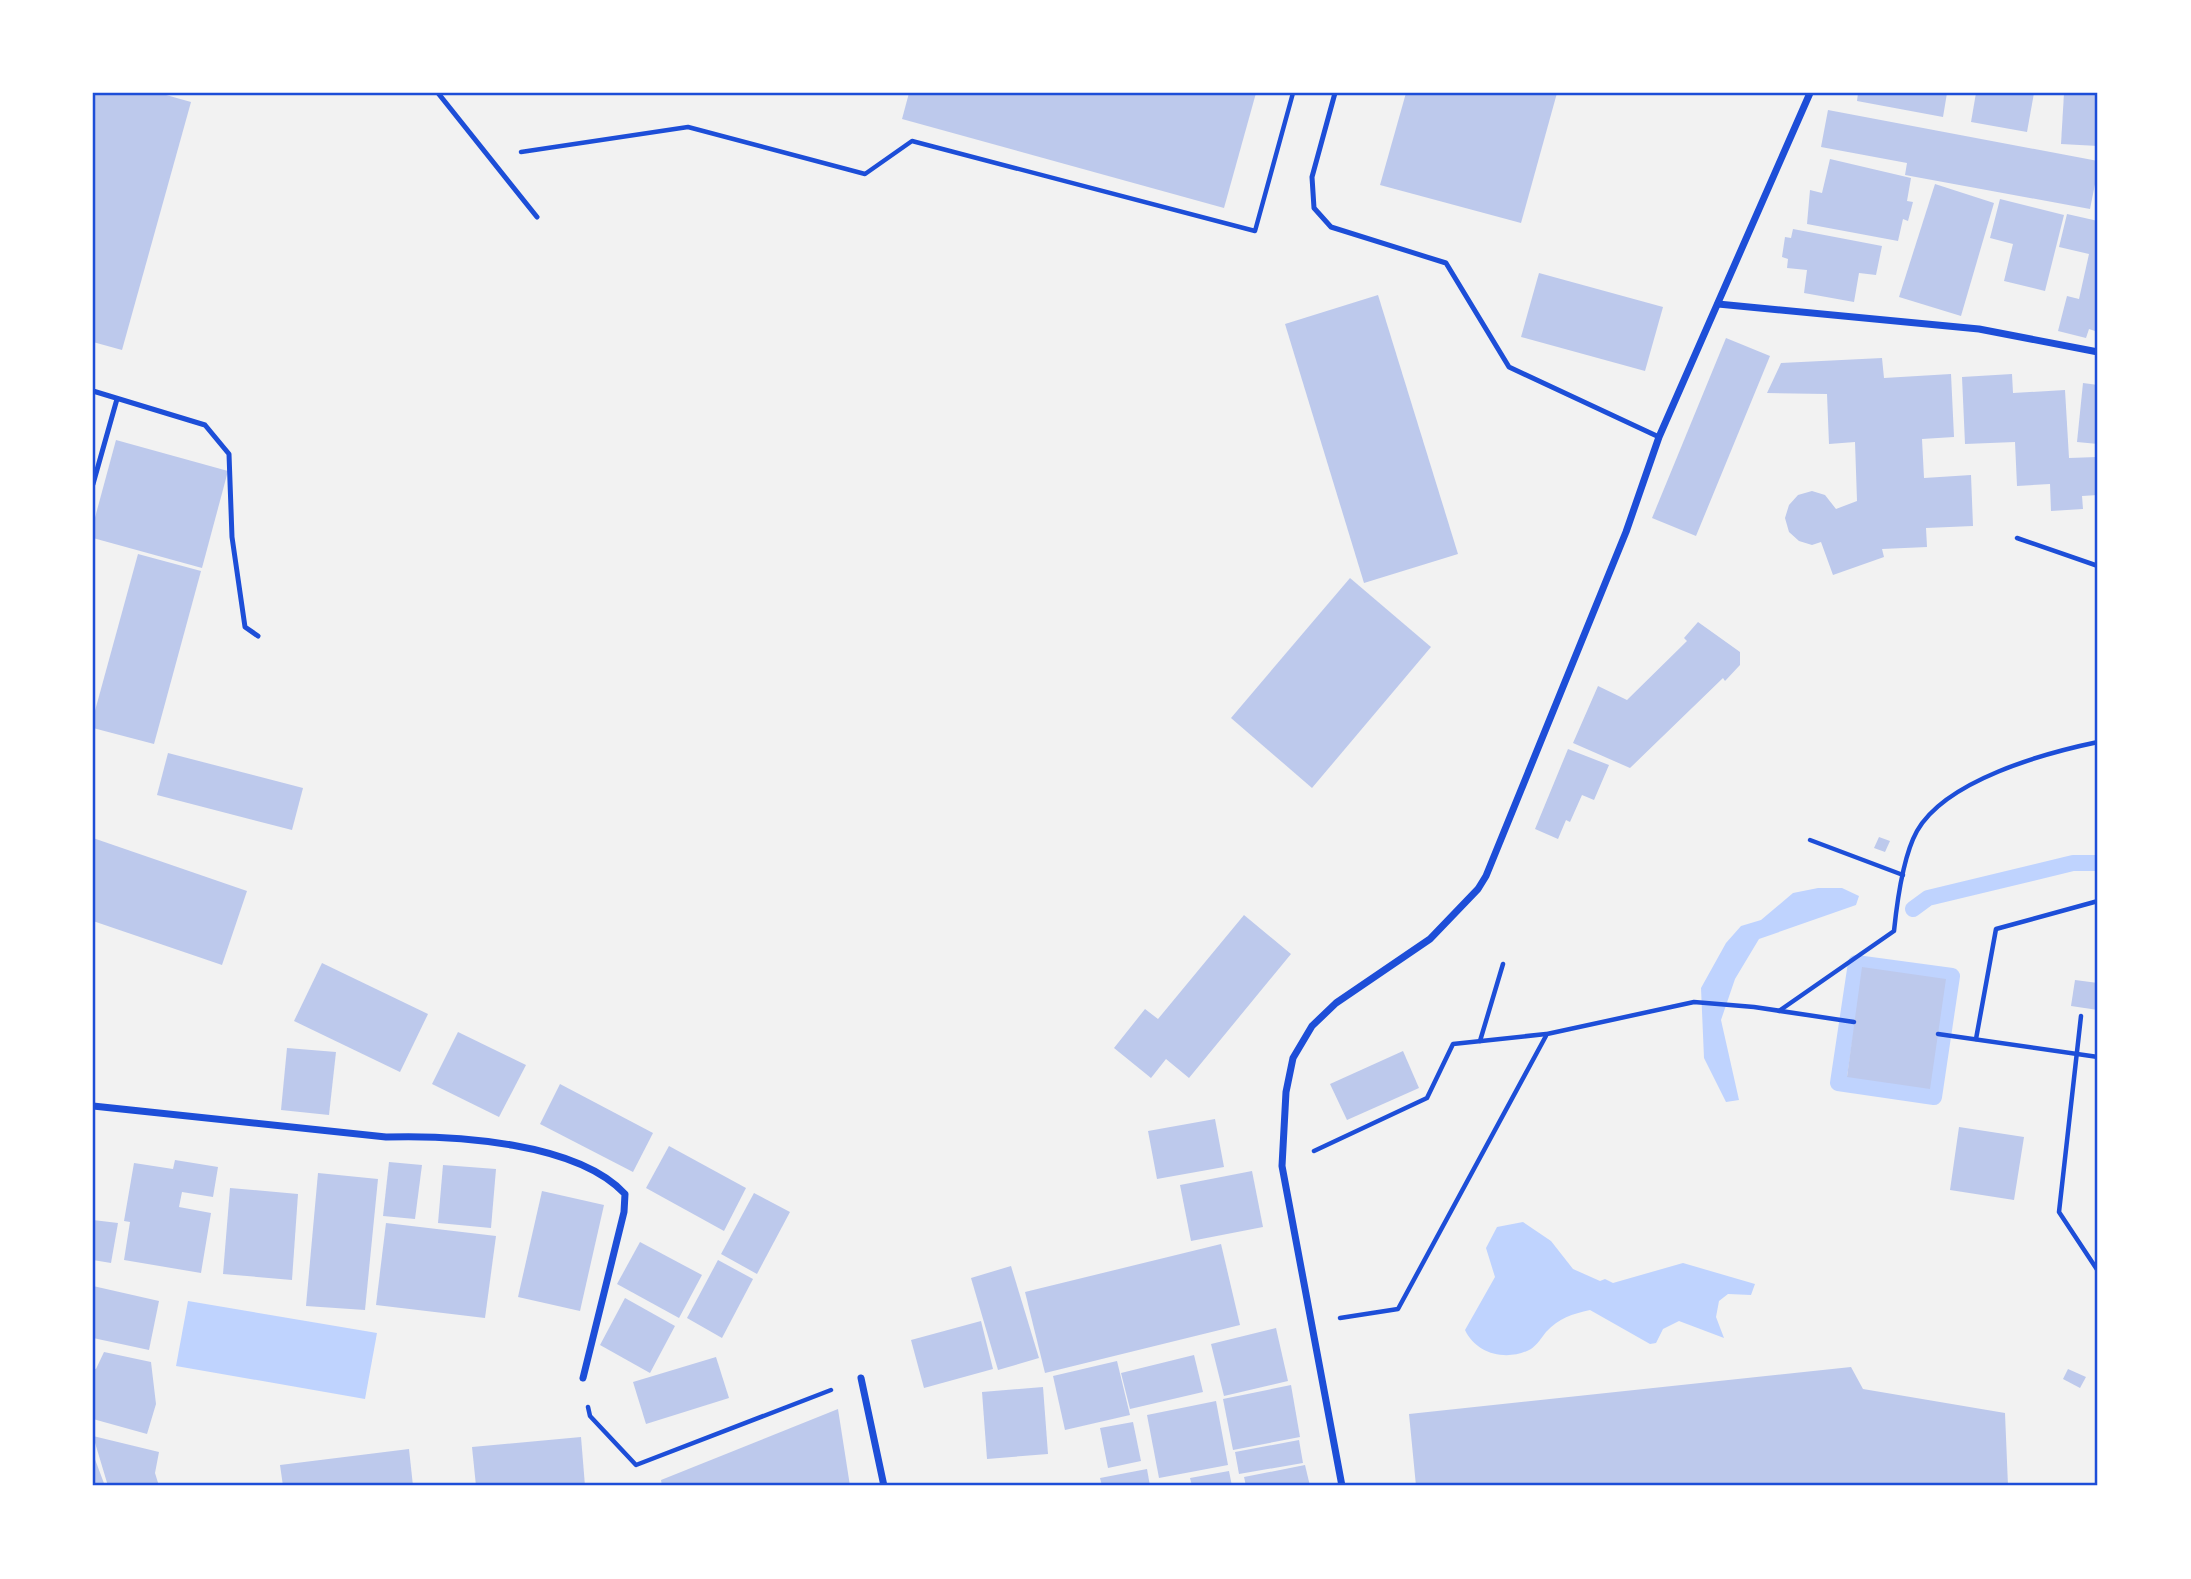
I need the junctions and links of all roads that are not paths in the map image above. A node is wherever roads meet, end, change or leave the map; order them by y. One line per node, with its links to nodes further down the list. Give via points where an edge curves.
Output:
1 (438, 93): 4 (lane)
2 (1335, 93): 9 (lane, via 1312,177 1314,208 1331,227 1446,263 1509,368)
3 (1810, 93): 5 (street)
4 (537, 217)
5 (1718, 304): 6 (street, via 1979,329); 9 (street)
6 (2098, 352)
7 (93, 391): 8 (lane)
8 (117, 399): 10 (lane); 11 (lane, via 205,425 229,454 232,537 243,616 245,627)
9 (1659, 437): 16 (street, via 1626,532 1486,876 1430,939 1336,1003 1312,1026 1293,1058 1286,1092 1282,1166)
10 (93, 484)
11 (258, 635)
12 (93, 1106): 13 (street, via 541,1150 561,1155 616,1184 625,1194 624,1212)
13 (583, 1378)
14 (862, 1378): 15 (street)
15 (884, 1486)
16 (1342, 1486)

